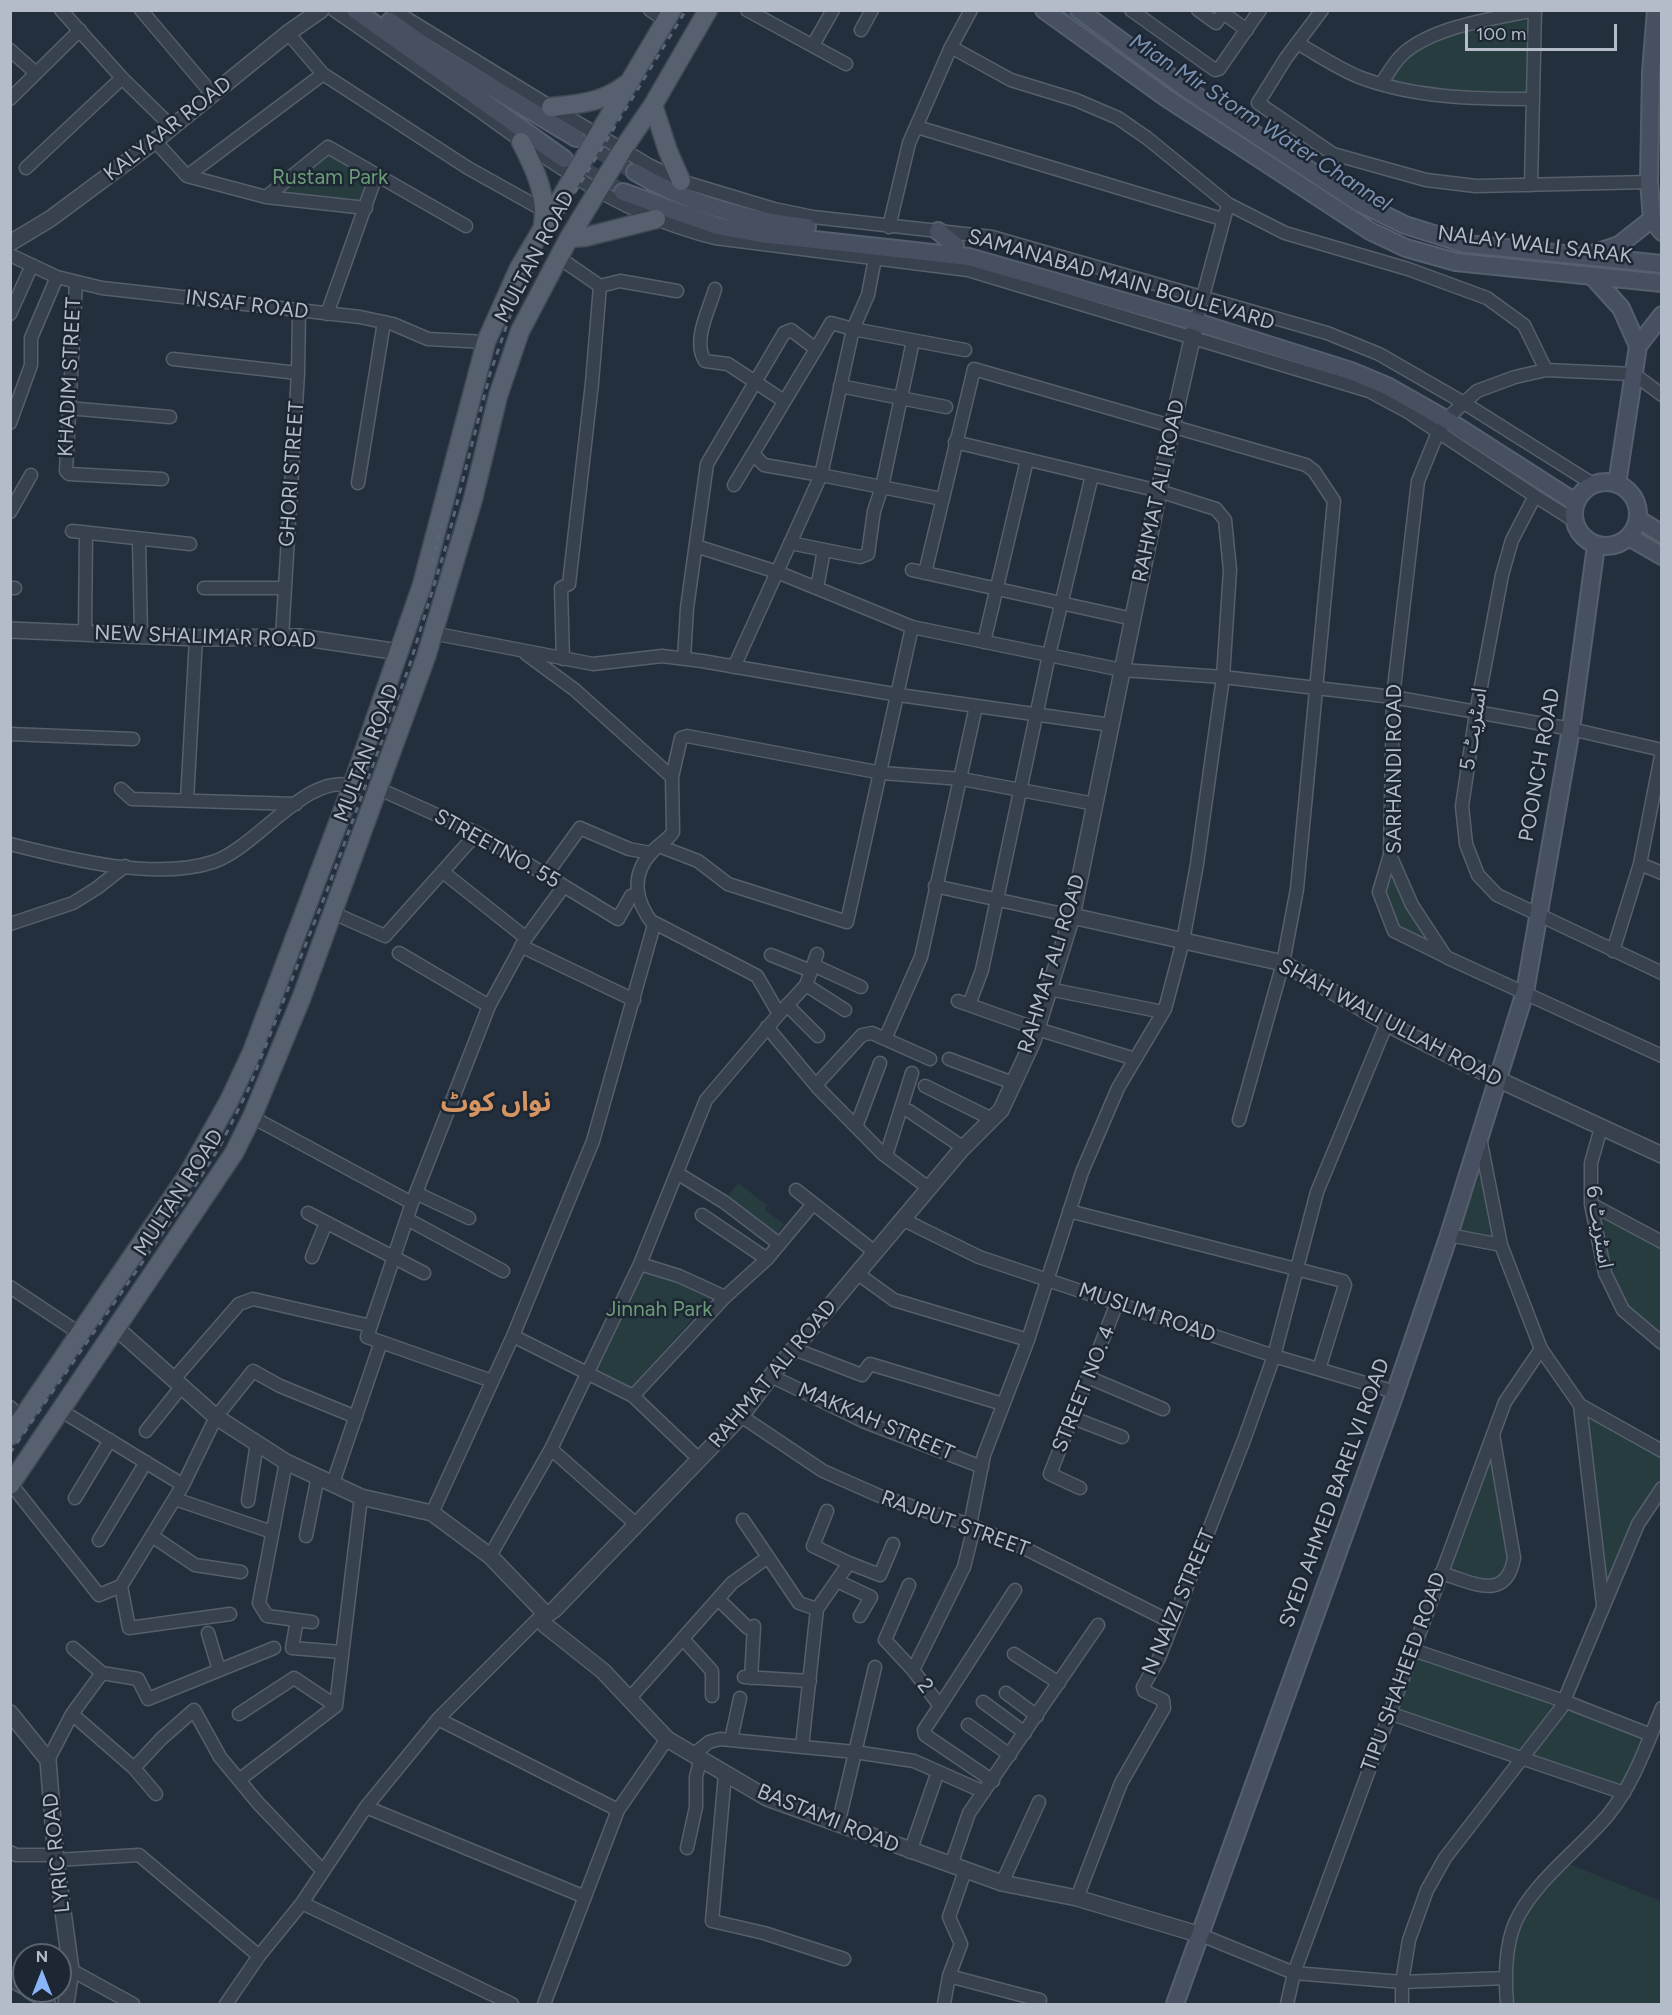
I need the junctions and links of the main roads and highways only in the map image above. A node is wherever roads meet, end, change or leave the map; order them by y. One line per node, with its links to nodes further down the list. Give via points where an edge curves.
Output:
1 (355, 10): 16 (main road)
2 (375, 10): 14 (main road, via 433,52)
3 (708, 10): 12 (main road, MULTAN ROAD)
4 (1044, 10): 11 (main road, NALAY WALI SARAK)
5 (1079, 10): 9 (main road, NALAY WALI SARAK)
6 (1656, 10): 8 (main road)
7 (668, 15): 10 (main road, MULTAN ROAD)
8 (1656, 73): 22 (main road, via 1649,182)
9 (1176, 81): 11 (main road); 26 (main road, NALAY WALI SARAK, via 1358,202 1405,225 1466,244)
10 (630, 82): 13 (main road, via 611,97); 20 (main road, MULTAN ROAD)
11 (1165, 97): 29 (main road, NALAY WALI SARAK, via 1370,231 1406,248 1474,265)
12 (653, 105): 18 (main road); 24 (main road, MULTAN ROAD)
13 (551, 107)
14 (576, 138)
15 (521, 142): 20 (main road, via 535,173)
16 (564, 159)
17 (634, 172): 25 (main road, SAMANABAD MAIN BOULEVARD, via 698,203 751,218)
18 (681, 181)
19 (623, 192): 25 (main road, SAMANABAD MAIN BOULEVARD, via 717,226 760,234)
20 (544, 219): 41 (main road, MULTAN ROAD, via 486,342 422,585 252,1052 207,1142)
21 (656, 219): 24 (main road)
22 (1657, 226): 26 (main road, via 1600,253)
23 (938, 231): 25 (main road)
24 (568, 238): 42 (main road, MULTAN ROAD, via 528,311 508,362 473,499 410,704 301,999 252,1118 234,1153)
25 (951, 250): 28 (main road); 34 (main road, SAMANABAD MAIN BOULEVARD, via 1197,317 1362,375 1450,417)
26 (1581, 254): 27 (main road, NALAY WALI SARAK)
27 (1662, 264)
28 (929, 265)
29 (1592, 276): 30 (main road, NALAY WALI SARAK); 32 (main road, via 1621,308)
30 (1662, 283)
31 (1662, 315): 32 (main road)
32 (1638, 346): 33 (main road)
33 (1617, 484): 34 (main road); 35 (main road, via 1634,497)
34 (1583, 493): 38 (main road, via 1573,520 1586,540)
35 (1638, 519): 36 (main road); 37 (main road)
36 (1662, 534)
37 (1629, 537): 38 (main road, via 1614,546); 39 (main road)
38 (1596, 546): 40 (main road, POONCH ROAD, via 1571,729)
39 (1662, 556)
40 (1525, 992): 46 (main road, SYED AHMED BARELVI ROAD, via 1395,1392)
41 (161, 1215): 42 (main road); 43 (main road, MULTAN ROAD, via 79,1333)
42 (183, 1230): 45 (main road, MULTAN ROAD)
43 (16, 1413): 44 (main road, MULTAN ROAD)
44 (10, 1436)
45 (11, 1484)
46 (1175, 2004)

